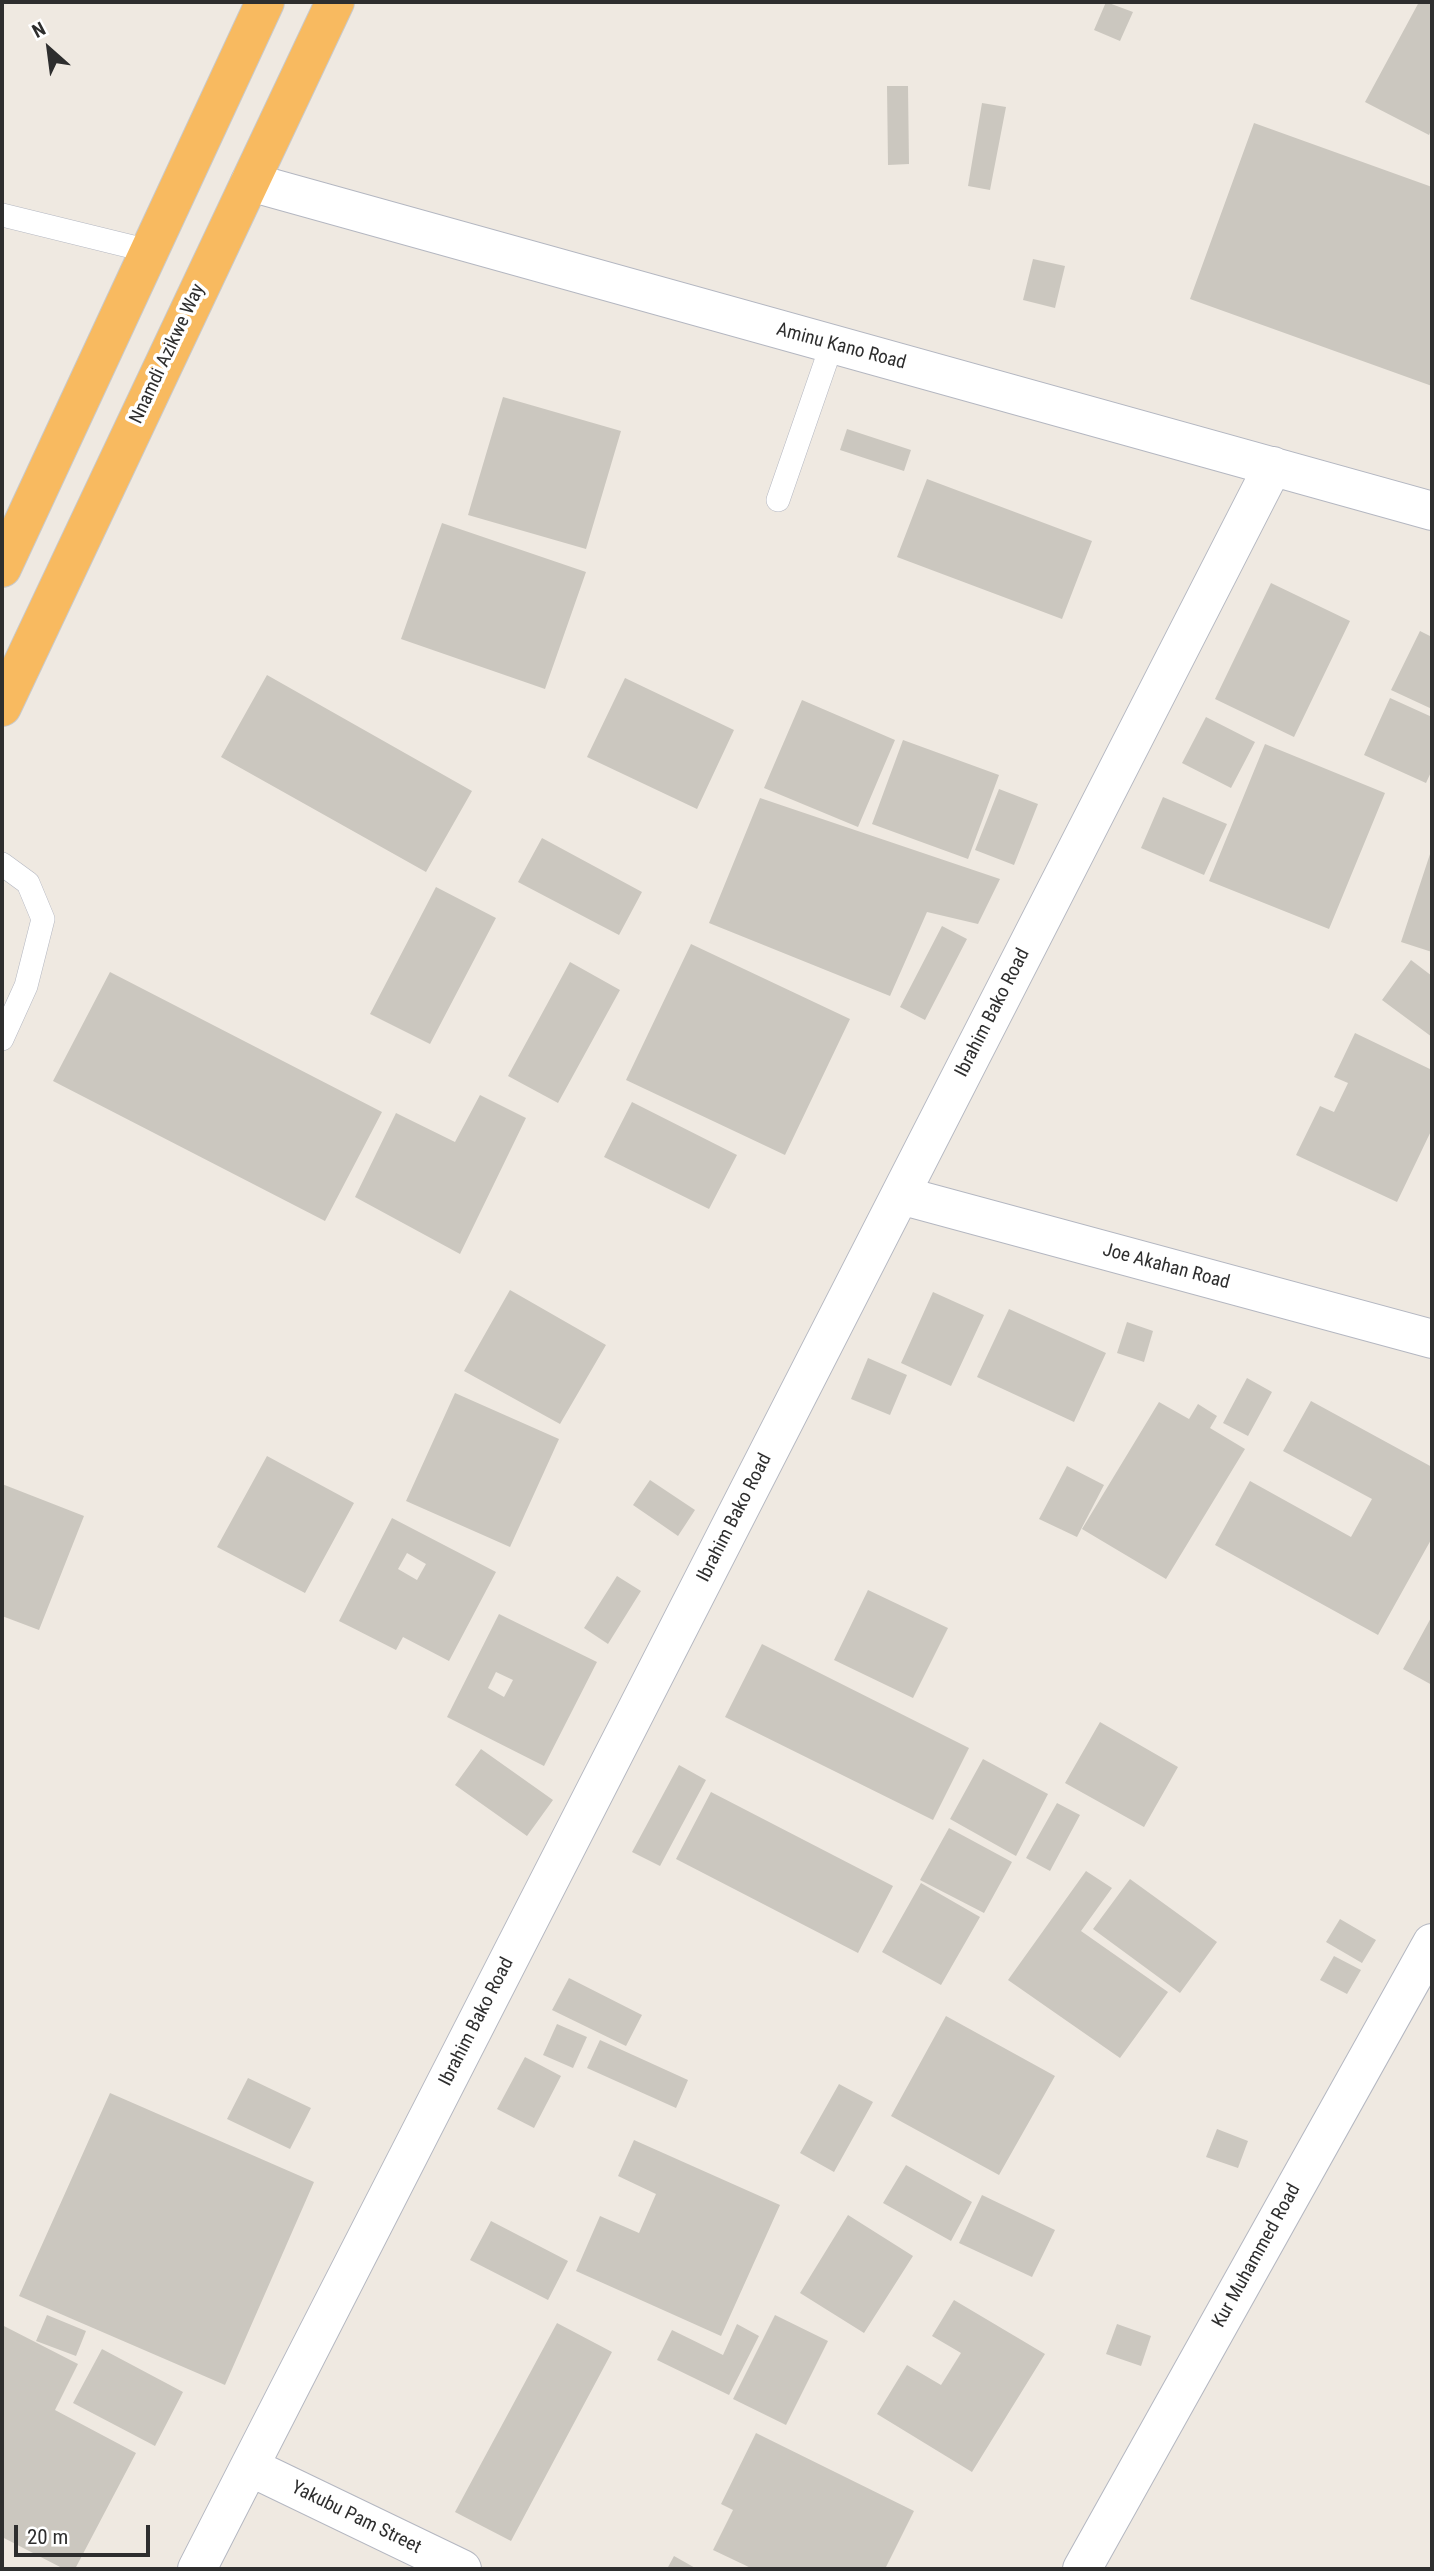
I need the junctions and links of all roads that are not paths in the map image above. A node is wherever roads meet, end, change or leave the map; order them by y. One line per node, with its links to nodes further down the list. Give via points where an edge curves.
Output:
1 (265, 2): 5 (highway)
2 (335, 2): 3 (highway, Nnamdi Azikwe Way)
3 (250, 182): 6 (street, Aminu Kano Road); 12 (highway, Nnamdi Azikwe Way)
4 (2, 215): 5 (lane)
5 (149, 251): 10 (highway)
6 (832, 344): 7 (street, Aminu Kano Road); 8 (lane)
7 (1273, 466): 9 (street, Aminu Kano Road); 15 (street, Ibrahim Bako Road)
8 (778, 500)
9 (1432, 511)
10 (14, 515): 11 (highway)
11 (2, 568)
12 (2, 707)
13 (2, 864): 14 (lane, via 28,883 43,919 26,986)
14 (2, 1038)
15 (900, 1195): 16 (street, Joe Akahan Road); 18 (street, Ibrahim Bako Road)
16 (1432, 1339)
17 (1432, 1943): 21 (street, Kur Muhammed Road)
18 (250, 2467): 19 (street, Ibrahim Bako Road); 20 (street, Yakubu Pam Street)
19 (197, 2569)
20 (462, 2569)
21 (1082, 2569)

